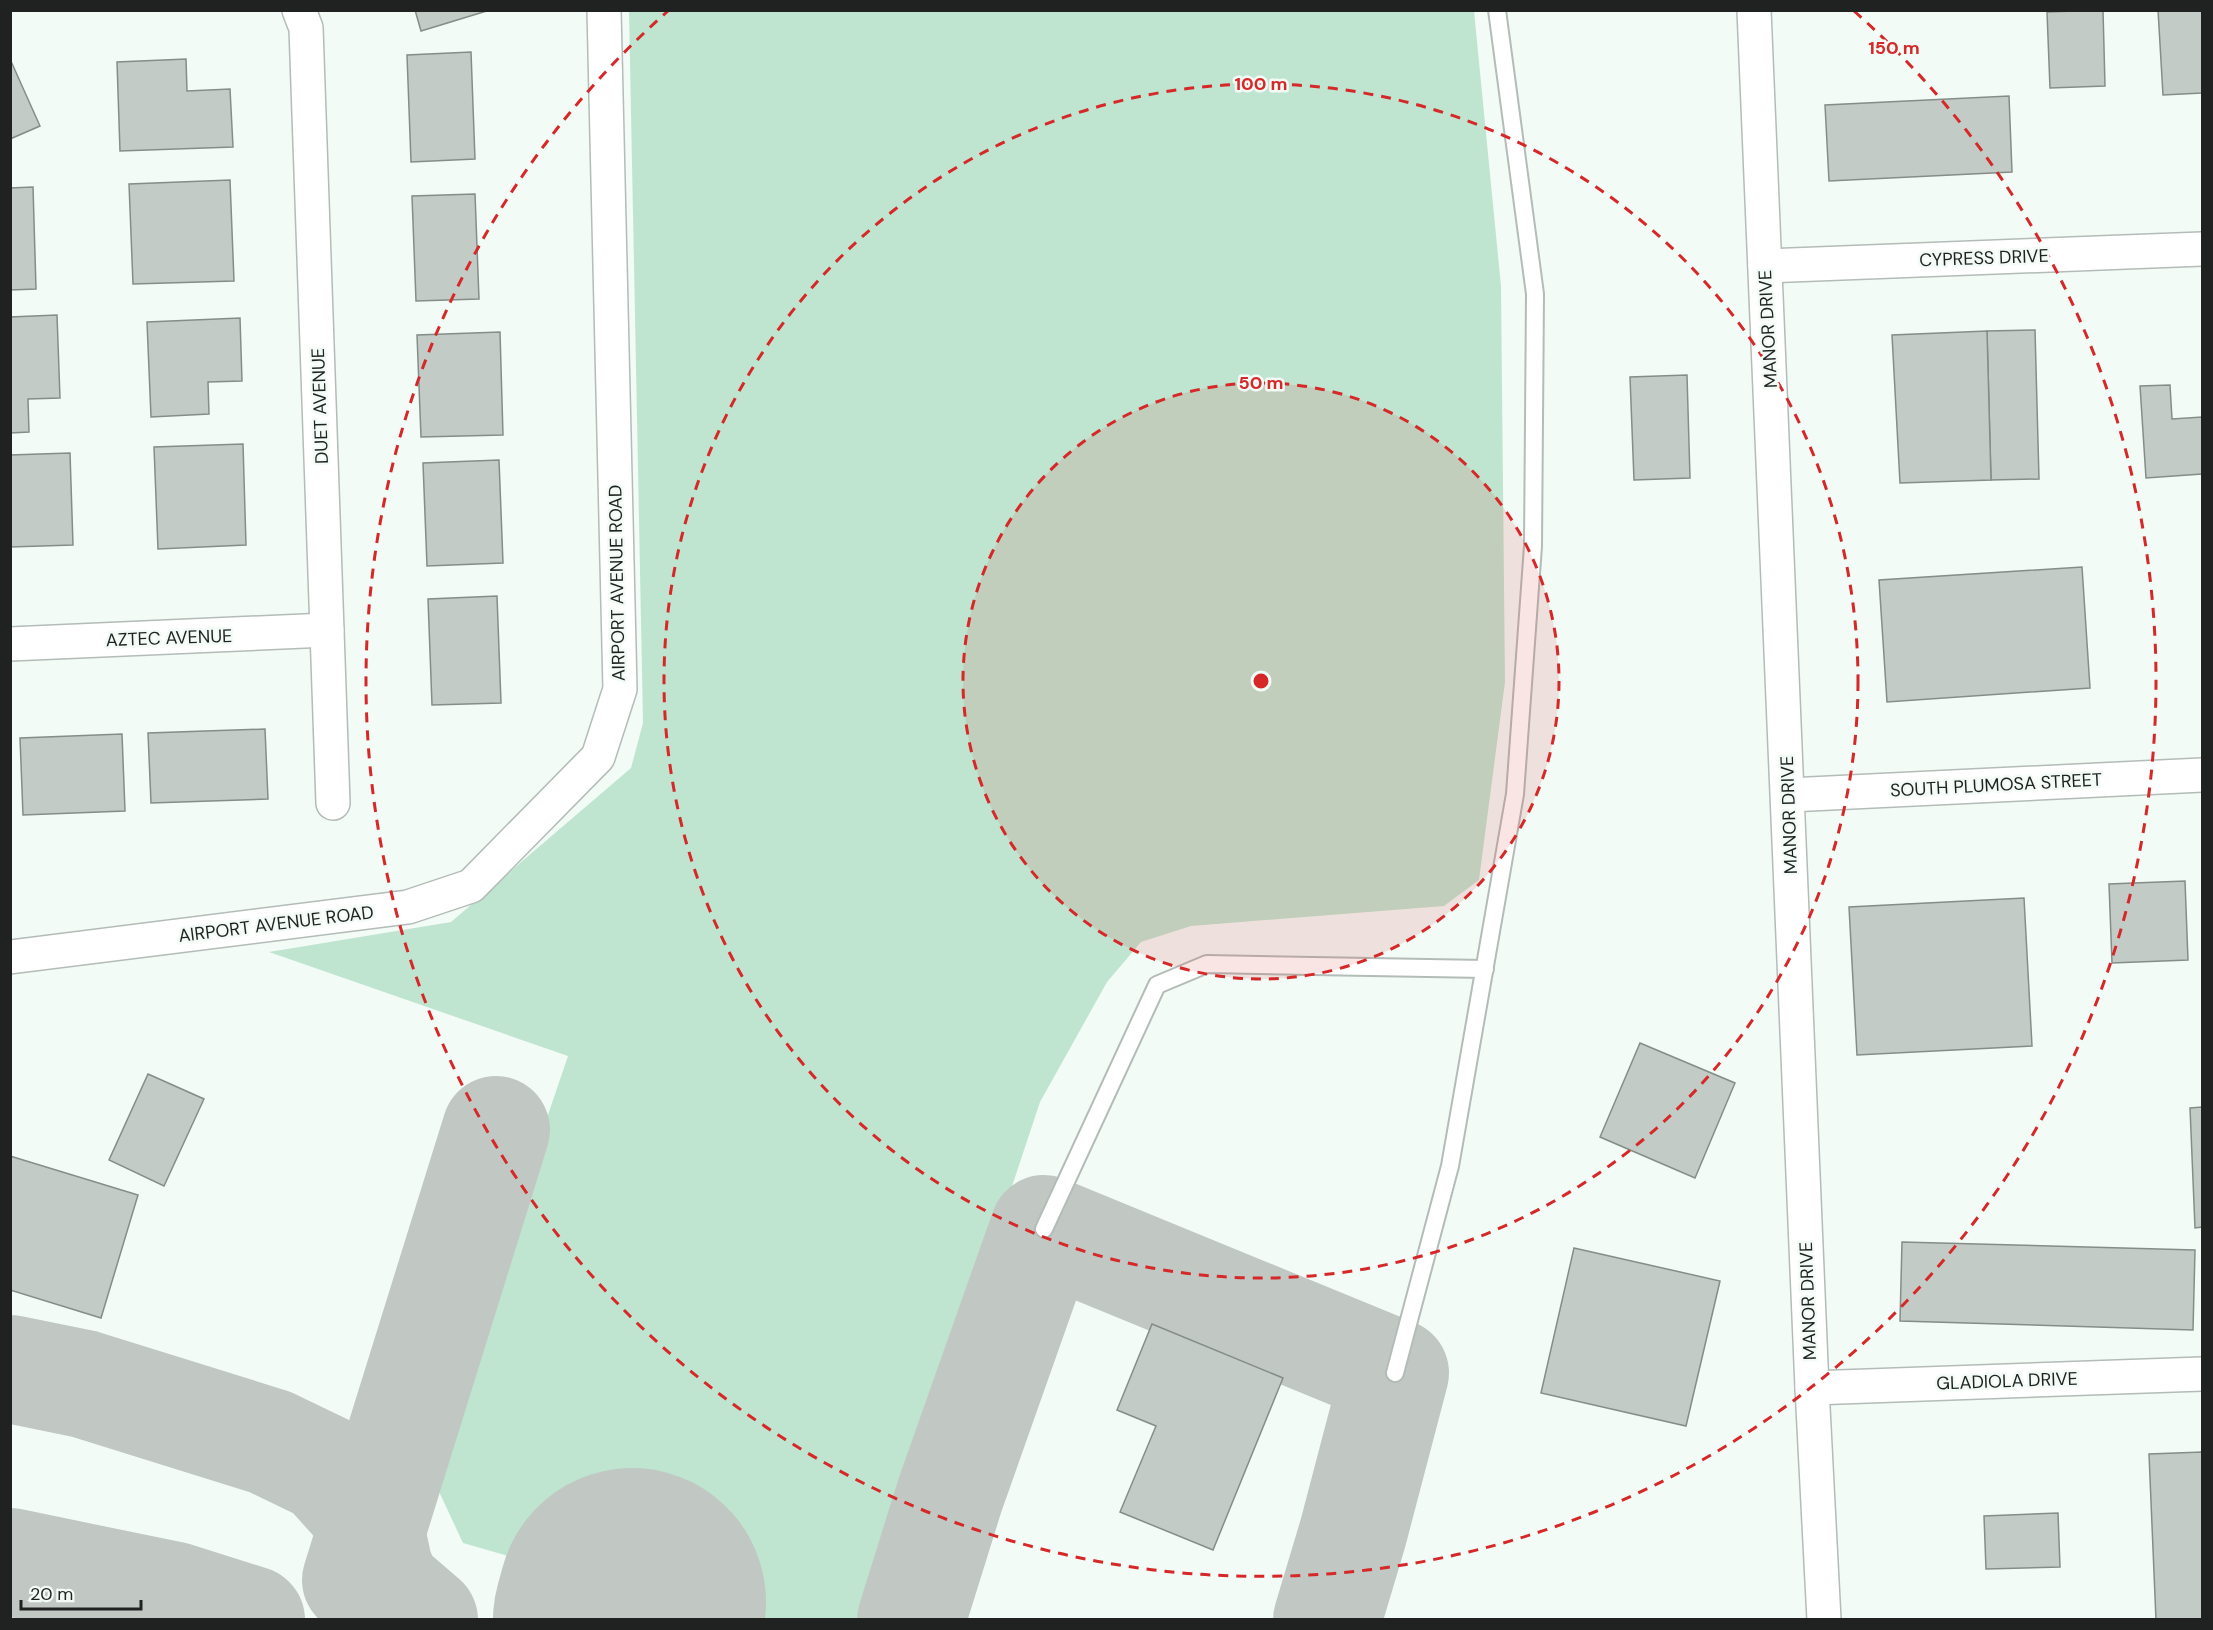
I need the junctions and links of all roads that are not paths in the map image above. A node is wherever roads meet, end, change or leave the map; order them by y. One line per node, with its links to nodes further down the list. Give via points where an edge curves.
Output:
1 (299, 10): 7 (street, DUET AVENUE, via 306,28)
2 (604, 10): 12 (street, AIRPORT AVENUE ROAD, via 620,689 598,757 471,886 408,907)
3 (1497, 10): 13 (lane, via 1535,294 1533,546 1515,794)
4 (1754, 10): 6 (street, MANOR DRIVE)
5 (2202, 249): 6 (street, CYPRESS DRIVE)
6 (1766, 266): 10 (street, MANOR DRIVE)
7 (327, 630): 8 (street, AZTEC AVENUE); 11 (street, DUET AVENUE)
8 (10, 644)
9 (2202, 775): 10 (street, SOUTH PLUMOSA STREET)
10 (1789, 795): 17 (street, MANOR DRIVE)
11 (333, 803)
12 (10, 957)
13 (1485, 969): 14 (lane, via 1207,964 1157,985); 15 (lane, via 1450,1166)
14 (1044, 1229)
15 (1395, 1373)
16 (2202, 1374): 17 (street, GLADIOLA DRIVE)
17 (1812, 1388): 18 (street, MANOR DRIVE)
18 (1824, 1620)

